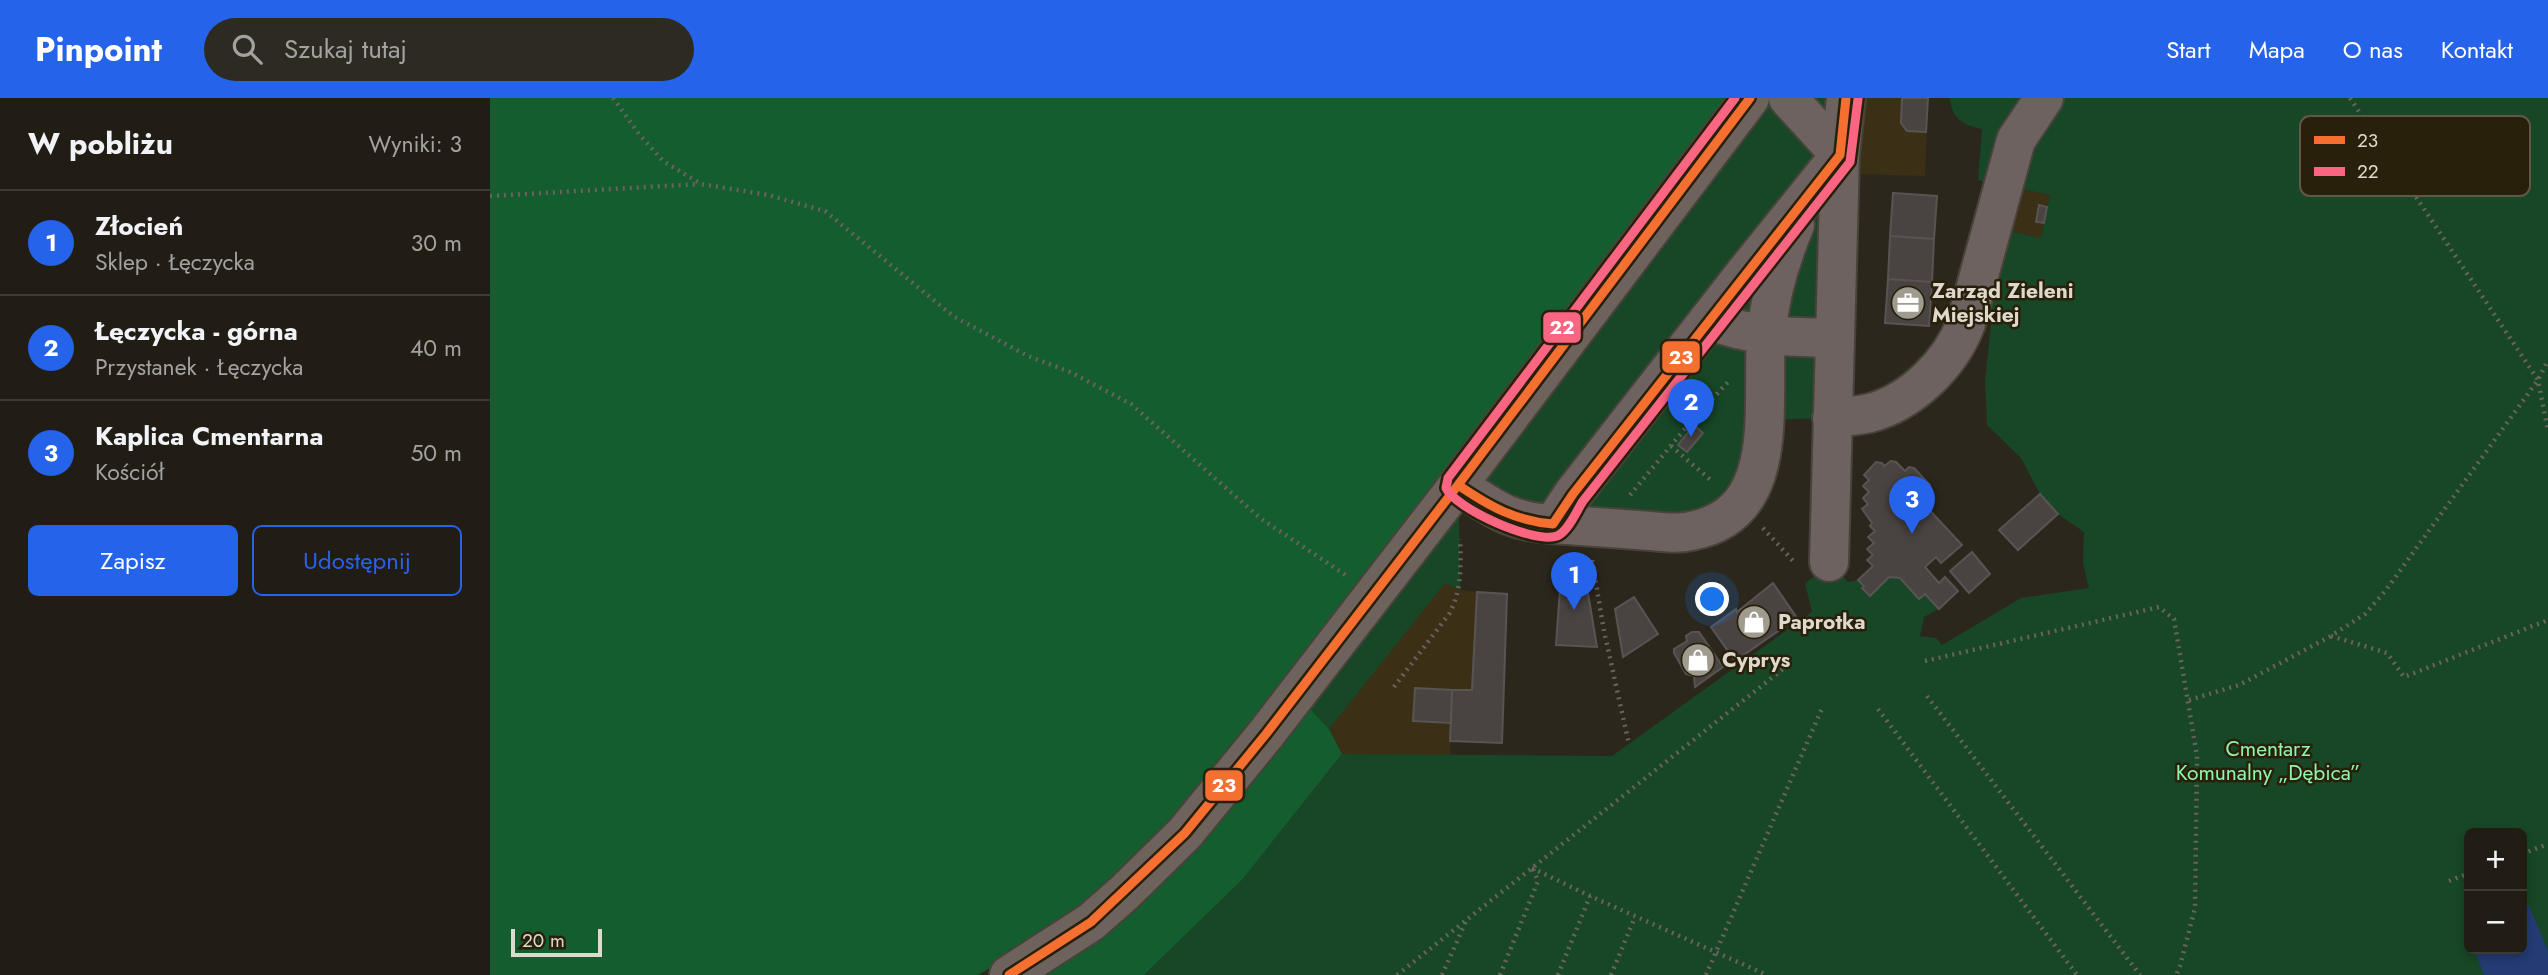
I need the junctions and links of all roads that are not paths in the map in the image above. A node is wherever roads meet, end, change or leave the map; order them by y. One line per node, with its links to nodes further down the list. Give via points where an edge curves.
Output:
1 (1750, 98): 11 (main road)
2 (1788, 98): 5 (lane)
3 (1846, 98): 5 (lane)
4 (2044, 98): 10 (lane, via 2016,140 1966,323 1954,349 1936,370 1889,407)
5 (1840, 155): 6 (lane); 9 (lane)
6 (1808, 198): 7 (lane); 8 (lane, via 1777,278)
7 (1708, 320): 8 (lane); 12 (lane)
8 (1766, 336): 9 (lane); 12 (lane, via 1765,420 1757,478 1730,514 1689,532)
9 (1835, 338): 10 (lane)
10 (1832, 418): 13 (lane)
11 (1458, 485): 12 (lane, via 1507,516); 14 (main road, via 1185,833 1091,922)
12 (1553, 524)
13 (1829, 562)
14 (1009, 975)

